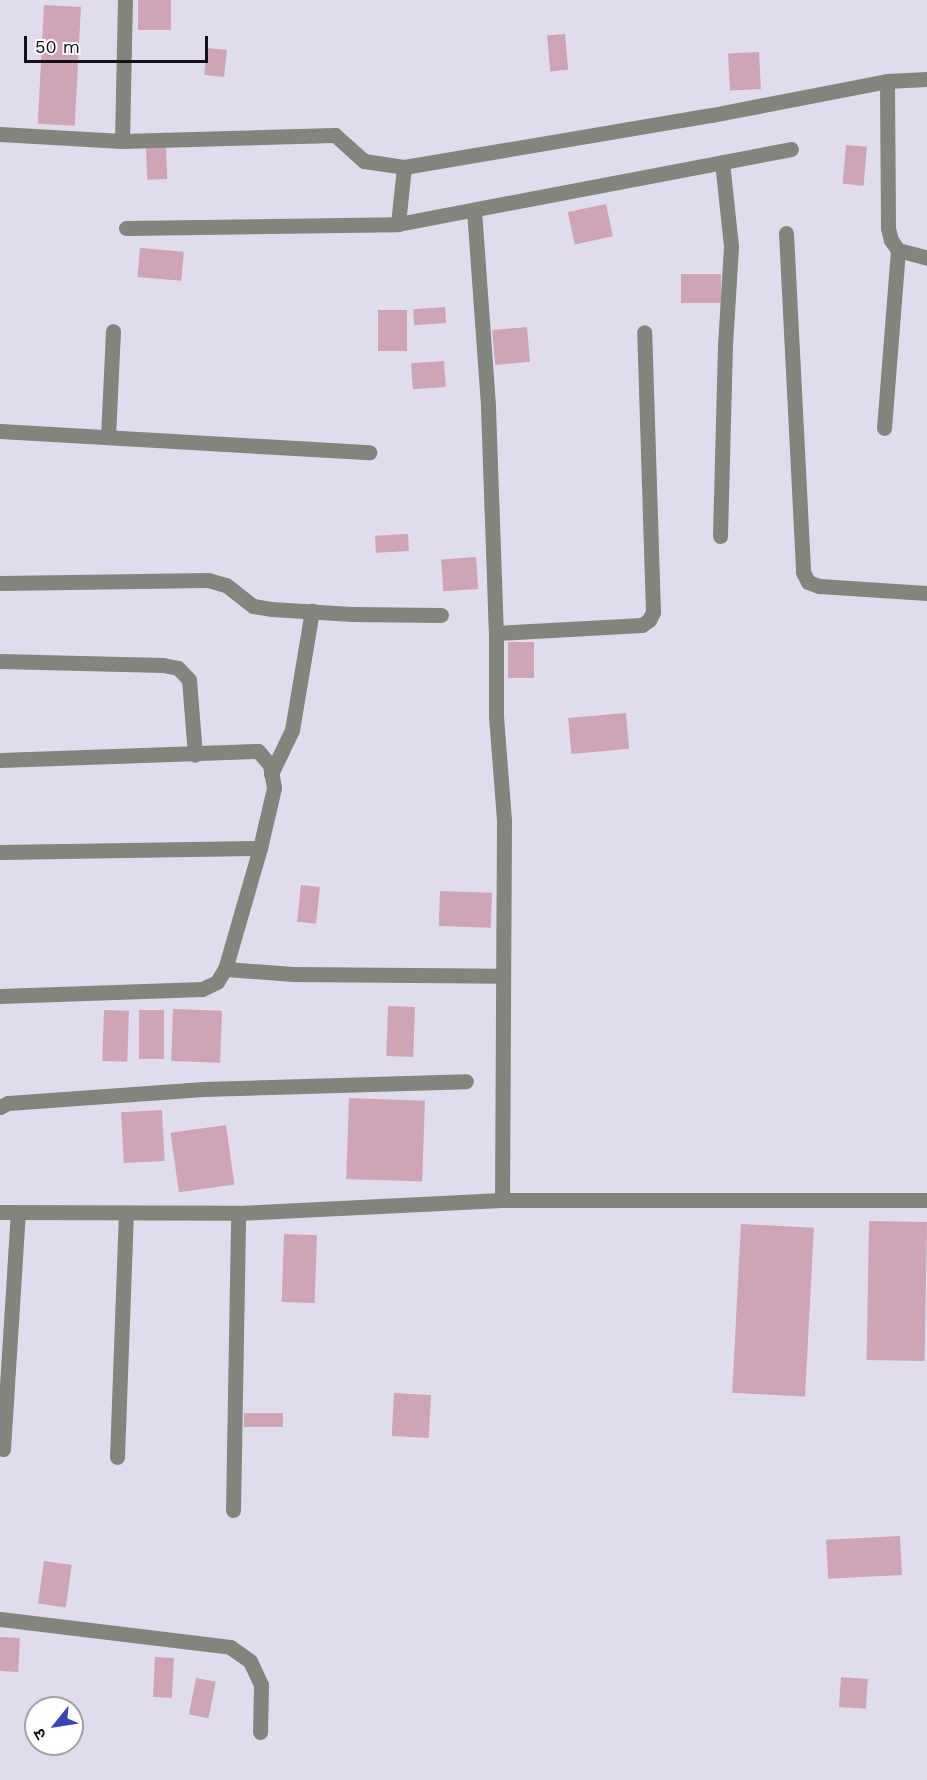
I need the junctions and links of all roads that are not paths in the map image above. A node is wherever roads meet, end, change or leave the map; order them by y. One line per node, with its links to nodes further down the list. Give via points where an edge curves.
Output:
1 (125, 0): 5 (street)
2 (927, 79): 3 (street)
3 (887, 81): 8 (street); 13 (street, via 888,228)
4 (0, 134): 5 (street)
5 (123, 141): 8 (street, via 335,135 364,161)
6 (791, 149): 7 (street)
7 (722, 162): 9 (street); 21 (street, via 731,246)
8 (404, 167): 10 (street)
9 (474, 210): 10 (street); 26 (street, via 488,407)
10 (398, 224): 11 (street)
11 (126, 228)
12 (786, 233): 23 (street, via 803,572 808,582 819,586)
13 (898, 250): 14 (street); 17 (street)
14 (927, 258)
15 (113, 331): 19 (street)
16 (644, 332): 26 (street, via 653,612 642,625)
17 (884, 428)
18 (0, 431): 19 (street)
19 (108, 437): 20 (street)
20 (369, 452)
21 (720, 536)
22 (0, 583): 24 (street, via 208,580 226,585 254,606)
23 (927, 593)
24 (312, 611): 25 (street); 30 (street, via 292,730)
25 (441, 615)
26 (496, 633): 34 (street, via 496,716 504,820)
27 (0, 661): 28 (street, via 178,668 189,680)
28 (195, 755): 29 (street); 30 (street, via 258,751 270,765)
29 (0, 760)
30 (271, 774): 31 (street, via 274,788)
31 (260, 848): 32 (street); 33 (street)
32 (0, 852)
33 (225, 969): 34 (street, via 293,975); 35 (street, via 217,982 202,989)
34 (503, 976): 38 (street)
35 (0, 996)
36 (466, 1081): 37 (street, via 203,1089 8,1103)
37 (0, 1107)
38 (502, 1200): 39 (street); 42 (street)
39 (927, 1200)
40 (0, 1212): 41 (street)
41 (18, 1212): 43 (street); 44 (street)
42 (237, 1213): 43 (street); 46 (street)
43 (126, 1214): 45 (street)
44 (3, 1449)
45 (117, 1457)
46 (233, 1510)
47 (0, 1619): 48 (street, via 230,1647 250,1661 261,1685)
48 (260, 1732)

